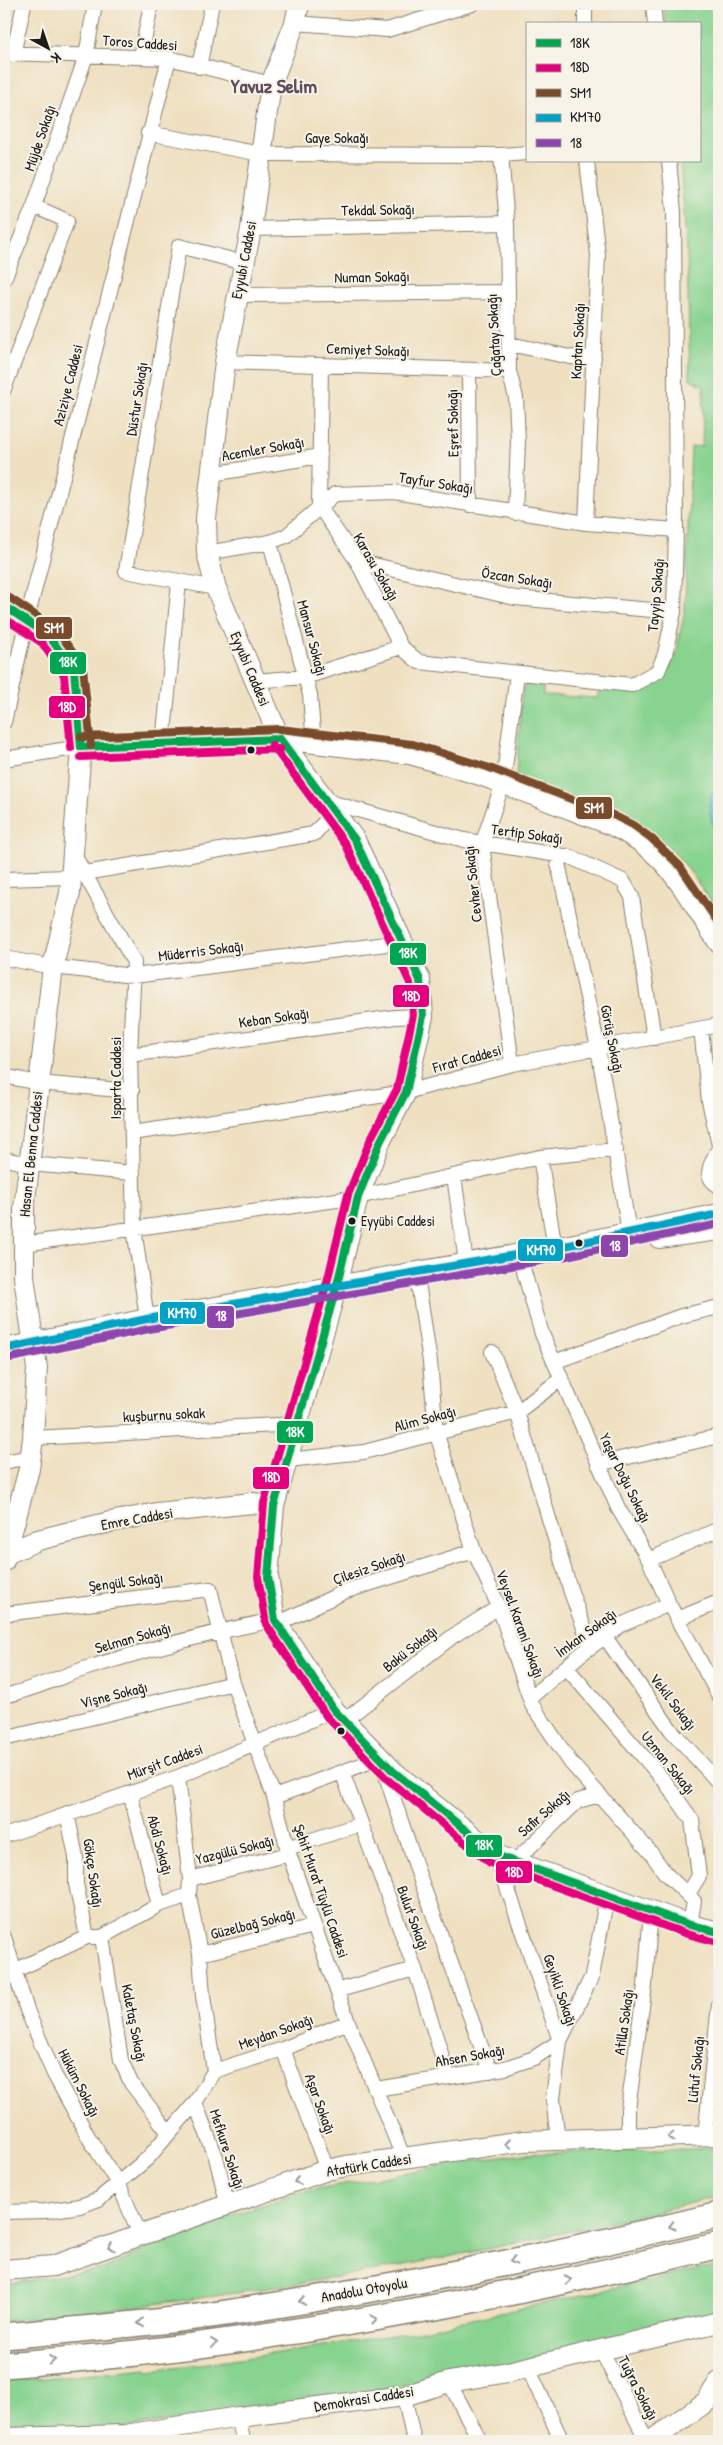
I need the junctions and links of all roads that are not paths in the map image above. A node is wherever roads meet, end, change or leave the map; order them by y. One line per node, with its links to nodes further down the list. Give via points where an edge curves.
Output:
1 (24, 4): 11 (street)
2 (95, 4): 12 (street, Müjde Sokağı)
3 (151, 4): 13 (street)
4 (212, 4): 15 (street)
5 (472, 4): 8 (street, via 388,30)
6 (585, 4): 9 (street)
7 (653, 4): 10 (street)
8 (297, 13): 16 (street, Eyyubi Caddesi)
9 (585, 22)
10 (655, 22)
11 (8, 54): 12 (street, Toros Caddesi)
12 (86, 56): 13 (street, Toros Caddesi); 23 (street, Müjde Sokağı)
13 (141, 57): 14 (street, Toros Caddesi)
14 (169, 58): 15 (street, Toros Caddesi); 17 (street, Aziziye Caddesi)
15 (199, 67): 16 (street, Toros Caddesi)
16 (271, 84): 19 (street, Eyyubi Caddesi)
17 (148, 134): 19 (street, Gaye Sokağı); 51 (street, Aziziye Caddesi)
18 (526, 153): 20 (street, Gaye Sokağı)
19 (261, 154): 20 (street, Gaye Sokağı); 25 (street, Eyyubi Caddesi)
20 (502, 155): 24 (street, Çağatay Sokağı)
21 (587, 162): 31 (street, Kaptan Sokağı, via 598,255)
22 (669, 162): 43 (street, Tayyip Sokağı, via 674,212)
23 (34, 206): 27 (street, Müjde Sokağı); 36 (street, via 67,221)
24 (507, 223): 25 (street, Tekdal Sokağı); 28 (street, Çağatay Sokağı)
25 (251, 229): 26 (street, Eyyubi Caddesi)
26 (244, 263): 29 (street, Eyyubi Caddesi); 47 (street, Düstur Sokağı, via 179,246 126,571)
27 (4, 279)
28 (508, 292): 29 (street, Numan Sokağı); 30 (street, Çağatay Sokağı)
29 (237, 295): 32 (street, Eyyubi Caddesi)
30 (510, 344): 31 (street, via 570,357); 35 (street, Çağatay Sokağı)
31 (594, 358): 42 (street, Kaptan Sokağı)
32 (225, 362): 33 (street, Cemiyet Sokağı); 38 (street, Eyyubi Caddesi)
33 (321, 365): 34 (street, Cemiyet Sokağı); 37 (street)
34 (469, 370): 35 (street, Cemiyet Sokağı); 39 (street, Eşref Sokağı)
35 (509, 371): 41 (street, Çağatay Sokağı, via 516,398 518,442)
36 (4, 388)
37 (320, 456): 38 (street, Acemler Sokağı); 40 (street)
38 (212, 474): 45 (street, Eyyubi Caddesi, via 206,518)
39 (470, 505): 40 (street, Tayfur Sokağı, via 394,492 335,494); 41 (street, Tayfur Sokağı)
40 (319, 506): 44 (street, Tayfur Sokağı, via 286,536); 46 (street, Karasu Sokağı)
41 (515, 513): 42 (street, Tayfur Sokağı)
42 (586, 523): 43 (street, Tayfur Sokağı)
43 (676, 530): 50 (street, Tayyip Sokağı)
44 (270, 542): 45 (street, Tayfur Sokağı); 54 (street, Mansur Sokağı)
45 (207, 553): 48 (street, Eyyubi Caddesi)
46 (357, 561): 50 (street, Özcan Sokağı, via 515,598); 52 (street, Karasu Sokağı)
47 (179, 582): 48 (street, Düstur Sokağı); 58 (street)
48 (216, 588): 55 (street, Eyyubi Caddesi)
49 (4, 606): 51 (street, Hasan El Benna Caddesi)
50 (674, 612): 53 (street, Tayyip Sokağı, via 666,654 658,671 632,685)
51 (26, 619): 56 (street, Aziziye Caddesi); 60 (street, Hasan El Benna Caddesi, via 49,636 74,671)
52 (401, 647): 53 (street, Tayyip Sokağı, via 419,662); 54 (street)
53 (517, 674): 62 (street, Cevher Sokağı)
54 (305, 677): 55 (street); 59 (street, Mansur Sokağı, via 310,695)
55 (254, 681): 57 (street, Eyyubi Caddesi)
56 (4, 722)
57 (280, 739): 58 (street); 59 (street); 63 (street, Eyyubi Caddesi)
58 (163, 743): 60 (street)
59 (314, 743): 62 (street, via 410,754)
60 (81, 747): 61 (street); 66 (street, Hasan El Benna Caddesi, via 73,852)
61 (4, 759)
62 (503, 783): 64 (street, Cevher Sokağı); 69 (street, via 627,832 652,850 670,867)
63 (330, 806): 64 (street, Tertip Sokağı); 66 (street, via 314,834); 68 (street, Eyyubi Caddesi, via 355,840)
64 (482, 844): 65 (street, Tertip Sokağı); 79 (street, Cevher Sokağı)
65 (556, 854): 76 (street, Tertip Sokağı, via 623,881 632,897); 77 (street, Görüş Sokağı)
66 (77, 875): 67 (street); 71 (street, Hasan El Benna Caddesi); 72 (street, Isparta Caddesi, via 134,962)
67 (4, 879)
68 (402, 942): 72 (street, Müderris Sokağı); 73 (street, Eyyubi Caddesi, via 420,980)
69 (719, 944)
70 (4, 958): 71 (street, Müderris Sokağı)
71 (52, 967): 72 (street, Müderris Sokağı); 81 (street, Hasan El Benna Caddesi)
72 (134, 976): 78 (street, Isparta Caddesi)
73 (423, 1016): 78 (street, Keban Sokağı, via 396,1017); 83 (street, Eyyubi Caddesi)
74 (719, 1025): 75 (street, Fırat Caddesi)
75 (701, 1029): 76 (street, Fırat Caddesi); 85 (street, via 709,1101)
76 (654, 1038): 77 (street, Fırat Caddesi)
77 (598, 1048): 79 (street, Fırat Caddesi); 86 (street, Görüş Sokağı)
78 (130, 1055): 82 (street, Isparta Caddesi)
79 (512, 1064): 83 (street, Fırat Caddesi)
80 (4, 1076): 81 (street)
81 (38, 1082): 82 (street); 89 (street, Hasan El Benna Caddesi)
82 (132, 1091): 84 (street, Isparta Caddesi)
83 (406, 1092): 84 (street, Fırat Caddesi); 93 (street, Eyyubi Caddesi, via 380,1142)
84 (132, 1133): 90 (street, Isparta Caddesi)
85 (719, 1147): 92 (street, via 708,1172 710,1179)
86 (616, 1150): 87 (street); 98 (street, Görüş Sokağı)
87 (540, 1157): 91 (street); 100 (street)
88 (4, 1159): 89 (street)
89 (30, 1164): 90 (street); 99 (street, Hasan El Benna Caddesi, via 24,1208)
90 (133, 1173): 95 (street, Isparta Caddesi)
91 (454, 1176): 93 (street); 101 (street)
92 (719, 1186)
93 (358, 1197): 95 (street); 104 (street, Eyyubi Caddesi)
94 (719, 1214): 96 (street)
95 (134, 1228): 99 (street); 106 (street, Isparta Caddesi)
96 (678, 1229): 97 (street); 98 (street); 102 (street)
97 (719, 1230)
98 (630, 1232): 100 (street)
99 (24, 1244): 107 (street, Hasan El Benna Caddesi, via 24,1277)
100 (555, 1248): 101 (street)
101 (466, 1263): 104 (street)
102 (522, 1265): 103 (street); 111 (street, Yaşar Doğu Sokağı, via 542,1334)
103 (418, 1283): 104 (street); 115 (street, Veysel Karani Sokağı)
104 (335, 1292): 106 (street); 107 (street, via 104,1339); 114 (street, Eyyubi Caddesi)
105 (719, 1307): 111 (street, via 682,1316)
106 (147, 1319): 107 (street)
107 (35, 1348): 108 (street); 110 (street); 117 (street, Hasan El Benna Caddesi, via 37,1368)
108 (4, 1349)
109 (492, 1352): 113 (street)
110 (4, 1360)
111 (554, 1362): 112 (street, Yaşar Doğu Sokağı)
112 (561, 1379): 113 (street, Alim Sokağı); 120 (street, Yaşar Doğu Sokağı)
113 (517, 1412): 115 (street, Alim Sokağı); 134 (street, via 571,1592)
114 (297, 1424): 117 (street, kuşburnu sokak); 118 (street, Eyyubi Caddesi)
115 (436, 1432): 118 (street, Alim Sokağı, via 364,1452); 123 (street, Veysel Karani Sokağı)
116 (719, 1436): 120 (street)
117 (32, 1447): 119 (street, kuşburnu sokak); 124 (street, Hasan El Benna Caddesi, via 29,1469)
118 (287, 1460): 121 (street, Eyyubi Caddesi)
119 (4, 1462)
120 (598, 1464): 125 (street, Yaşar Doğu Sokağı, via 618,1508)
121 (274, 1506): 124 (street, Emre Caddesi, via 244,1504 120,1520 38,1540); 131 (street, Eyyubi Caddesi, via 268,1577)
122 (719, 1529): 125 (street)
123 (474, 1551): 128 (street, Veysel Karani Sokağı); 131 (street, Çilesiz Sokağı, via 346,1591)
124 (4, 1557)
125 (650, 1560): 127 (street, Yaşar Doğu Sokağı)
126 (719, 1602): 130 (street)
127 (669, 1604): 130 (street, Yaşar Doğu Sokağı); 133 (street, İmkan Sokağı, via 621,1625)
128 (499, 1607): 140 (street, Veysel Karani Sokağı); 141 (street, Bakü Sokağı)
129 (4, 1614): 132 (street, Şengül Sokağı, via 210,1589)
130 (677, 1619): 136 (street, Yaşar Doğu Sokağı)
131 (276, 1622): 132 (street, Selman Sokağı); 141 (street, Eyyubi Caddesi)
132 (219, 1631): 137 (street, Şehit Murat Tüylü Caddesi); 138 (street, Selman Sokağı)
133 (605, 1637): 134 (street, İmkan Sokağı); 147 (street, Vekil Sokağı, via 671,1730)
134 (592, 1647): 135 (street, İmkan Sokağı)
135 (566, 1667): 140 (street, İmkan Sokağı); 157 (street, Uzman Sokağı, via 666,1783 692,1820 700,1876)
136 (715, 1680): 139 (street, Yaşar Doğu Sokağı)
137 (233, 1682): 142 (street, Vişne Sokağı); 143 (street, Şehit Murat Tüylü Caddesi)
138 (4, 1696)
139 (719, 1696)
140 (530, 1698): 149 (street, Veysel Karani Sokağı, via 571,1763)
141 (340, 1715): 143 (street, Mürşit Caddesi); 144 (street, Eyyubi Caddesi)
142 (4, 1739)
143 (254, 1745): 146 (street, Mürşit Caddesi); 150 (street, Şehit Murat Tüylü Caddesi)
144 (380, 1758): 145 (street); 155 (street, Eyyubi Caddesi); 176 (street)
145 (342, 1772): 150 (street); 152 (street, Bulut Sokağı)
146 (178, 1777): 148 (street, Mürşit Caddesi); 156 (street)
147 (719, 1783)
148 (130, 1793): 151 (street, Mürşit Caddesi); 160 (street, Abdi Sokağı)
149 (600, 1795): 155 (street, Safir Sokağı, via 578,1801); 157 (street, Veysel Karani Sokağı, via 665,1873)
150 (274, 1797): 154 (street, Şehit Murat Tüylü Caddesi)
151 (67, 1813): 153 (street, Mürşit Caddesi); 165 (street, Gökçe Sokağı, via 76,1857 76,1884)
152 (361, 1824): 154 (street, Yazgülü Sokağı); 168 (street, Bulut Sokağı)
153 (4, 1836)
154 (288, 1851): 156 (street, Yazgülü Sokağı); 163 (street, Şehit Murat Tüylü Caddesi)
155 (505, 1858): 159 (street, Eyyubi Caddesi); 173 (street, Geyikli Sokağı)
156 (190, 1878): 158 (street)
157 (688, 1894): 162 (street, via 694,1902)
158 (189, 1895): 160 (street); 167 (street)
159 (607, 1896): 161 (street, Eyyubi Caddesi); 173 (street, via 592,1976)
160 (159, 1905): 165 (street)
161 (651, 1911): 162 (street, Eyyubi Caddesi); 182 (street, Atilla Sokağı, via 645,1985 628,2109)
162 (690, 1925): 164 (street, Eyyubi Caddesi)
163 (314, 1926): 167 (street, Güzelbağ Sokağı); 170 (street, Şehit Murat Tüylü Caddesi)
164 (719, 1932)
165 (94, 1936): 169 (street); 180 (street, Kaletaş Sokağı, via 121,2060 131,2083)
166 (4, 1937): 169 (street, Hüküm Sokağı)
167 (200, 1954): 175 (street)
168 (415, 1969): 170 (street); 177 (street, Bulut Sokağı)
169 (14, 1971): 186 (street, Hüküm Sokağı, via 54,2074)
170 (339, 1990): 172 (street, Şehit Murat Tüylü Caddesi)
171 (719, 2004): 181 (street, Lütuf Sokağı)
172 (348, 2022): 174 (street, Meydan Sokağı); 178 (street, Şehit Murat Tüylü Caddesi)
173 (560, 2041): 176 (street, Ahsen Sokağı, via 534,2058); 183 (street, Geyikli Sokağı, via 553,2099)
174 (283, 2049): 175 (street, Meydan Sokağı); 185 (street, Aşar Sokağı)
175 (214, 2071): 179 (street)
176 (490, 2071): 177 (street, Ahsen Sokağı)
177 (448, 2076): 178 (street, Ahsen Sokağı)
178 (376, 2089): 184 (street, Şehit Murat Tüylü Caddesi)
179 (195, 2103): 180 (street); 187 (street, Mefkure Sokağı, via 216,2157)
180 (169, 2133): 186 (street, via 148,2158)
181 (712, 2135): 182 (street, Atatürk Caddesi, one-way to 182)
182 (628, 2138): 183 (street, Atatürk Caddesi)
183 (558, 2139): 184 (street, Atatürk Caddesi, one-way to 184)
184 (404, 2159): 185 (street, Atatürk Caddesi)
185 (328, 2170): 187 (street, Atatürk Caddesi, one-way to 187)
186 (117, 2182): 188 (street, via 99,2199 80,2206 46,2212); 190 (street, Hüküm Sokağı)
187 (228, 2206): 190 (street, Atatürk Caddesi)
188 (4, 2212)
189 (719, 2215): 194 (highway, Anadolu Otoyolu, one-way to 194, via 459,2274 366,2290 176,2319)
190 (141, 2237): 192 (street, Atatürk Caddesi, one-way to 192, via 53,2266)
191 (719, 2246): 196 (highway, Anadolu Otoyolu, one-way to 191, via 134,2353 342,2324 437,2307)
192 (4, 2270)
193 (719, 2322): 195 (street, Demokrasi Caddesi)
194 (4, 2336)
195 (601, 2350): 197 (street, Demokrasi Caddesi); 208 (street, Tuğra Sokağı)
196 (4, 2365)
197 (528, 2368): 198 (street, Demokrasi Caddesi); 207 (street)
198 (449, 2382): 200 (street, Demokrasi Caddesi); 206 (street)
199 (719, 2382): 209 (street, via 706,2402)
200 (404, 2396): 201 (street, Demokrasi Caddesi); 205 (street)
201 (240, 2416): 203 (street, Demokrasi Caddesi); 204 (street)
202 (4, 2438): 203 (street, Demokrasi Caddesi)
203 (125, 2438)
204 (243, 2441)
205 (414, 2441)
206 (480, 2441)
207 (562, 2441)
208 (647, 2441)
209 (652, 2441)

